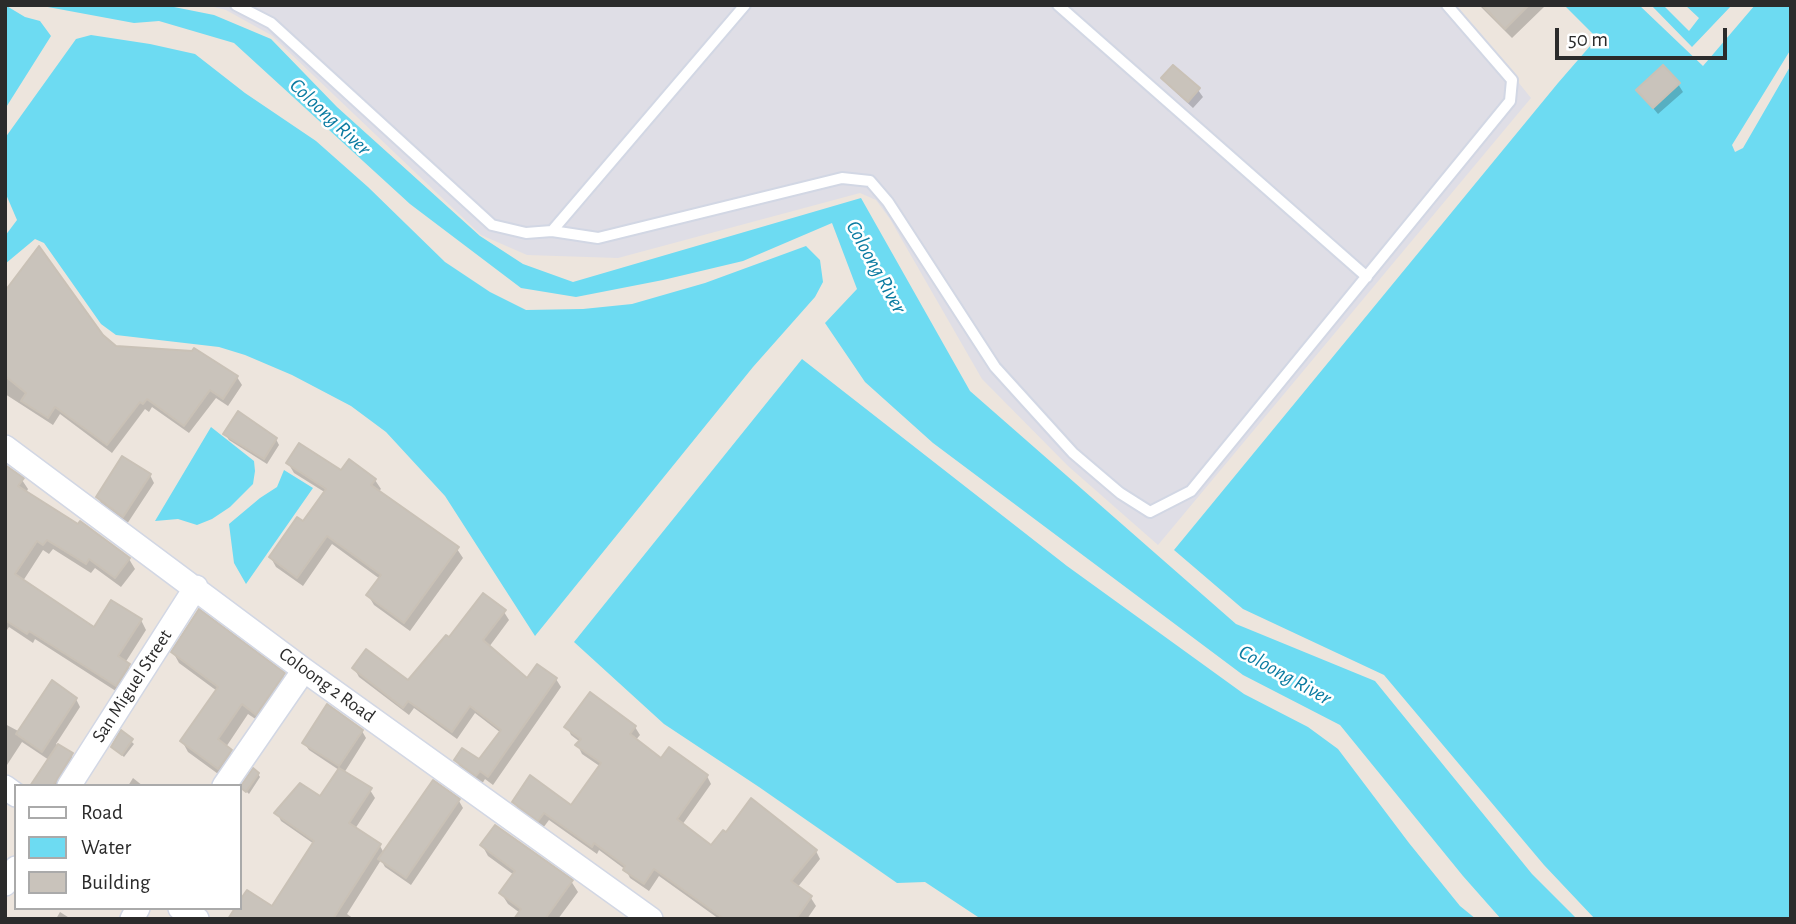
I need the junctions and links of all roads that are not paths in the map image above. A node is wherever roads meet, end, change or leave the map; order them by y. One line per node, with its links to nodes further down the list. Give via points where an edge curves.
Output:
1 (236, 5): 5 (lane, via 271,23 492,225 526,233)
2 (745, 5): 5 (lane)
3 (1058, 5): 6 (lane)
4 (1447, 5): 6 (lane, via 1512,80 1510,101)
5 (552, 231): 6 (lane, via 598,237 842,178 870,181 995,367 1073,453 1150,512 1191,491)
6 (1367, 277)
7 (5, 447): 8 (street, Coloong 2 Road)
8 (196, 587): 9 (street, Coloong 2 Road); 10 (street, San Miguel Street)
9 (304, 670): 11 (street); 12 (street, Coloong 2 Road)
10 (70, 784)
11 (225, 784)
12 (651, 919)

